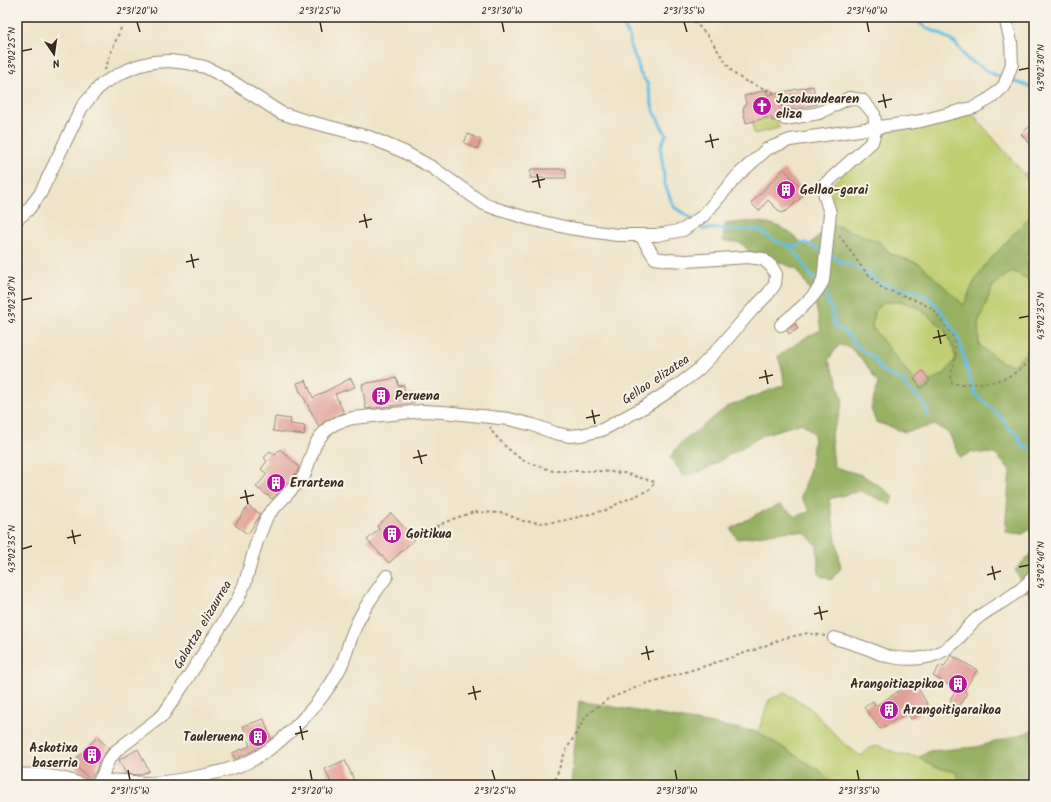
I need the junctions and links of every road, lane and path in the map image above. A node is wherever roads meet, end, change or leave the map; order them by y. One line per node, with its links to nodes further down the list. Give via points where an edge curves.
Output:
1 (690, 17): 5 (path, via 708,36 734,73 745,81 780,95)
2 (1005, 17): 6 (street, via 1012,42 1012,64 1004,86 991,98 975,107 921,121)
3 (122, 28): 4 (path)
4 (102, 84): 7 (street, via 82,107 40,194 28,210); 9 (street, via 123,72 153,62 187,62 205,67 281,113 369,137 404,152 433,168 484,204 496,209 569,228)
5 (785, 119): 6 (street, via 819,113 849,98 862,100 874,114)
6 (876, 128): 8 (street, via 872,142 824,185); 9 (street, via 790,140 767,149 738,174 704,216 683,230)
7 (17, 219)
8 (830, 223): 10 (street, via 821,284 802,307); 11 (path, via 863,269 884,290 908,297 933,309 954,338 956,354 952,384 984,383 1003,379)
9 (641, 236): 13 (street, Gellao elizatea, via 655,258 687,261 748,257 763,259 776,274 775,284 698,370 646,406 602,430 569,436 509,419)
10 (781, 326)
11 (1034, 357)
12 (429, 412): 13 (street, Gellao elizatea); 20 (street, Galartza elizaurrea, via 353,418 329,427 320,437 304,476 268,516 237,601 163,715 117,750 108,761)
13 (486, 417): 14 (path, via 493,433 506,448 522,460 553,471 624,473 655,482 649,490 606,510 574,519 540,523 523,521 503,513 474,512)
14 (425, 531)
15 (387, 576): 20 (street, Galartza elizaurrea, via 364,609 340,669 326,692 296,727 275,746 254,760 202,775 145,783 108,780)
16 (1034, 576): 17 (street, via 1026,586 980,616 968,626 955,643 938,654 914,659 891,657)
17 (834, 638): 21 (path, via 808,633 781,639 645,684 608,699 587,714 565,752)
18 (17, 775): 19 (street, via 60,778)
19 (83, 785)
20 (97, 785)
21 (553, 785)

